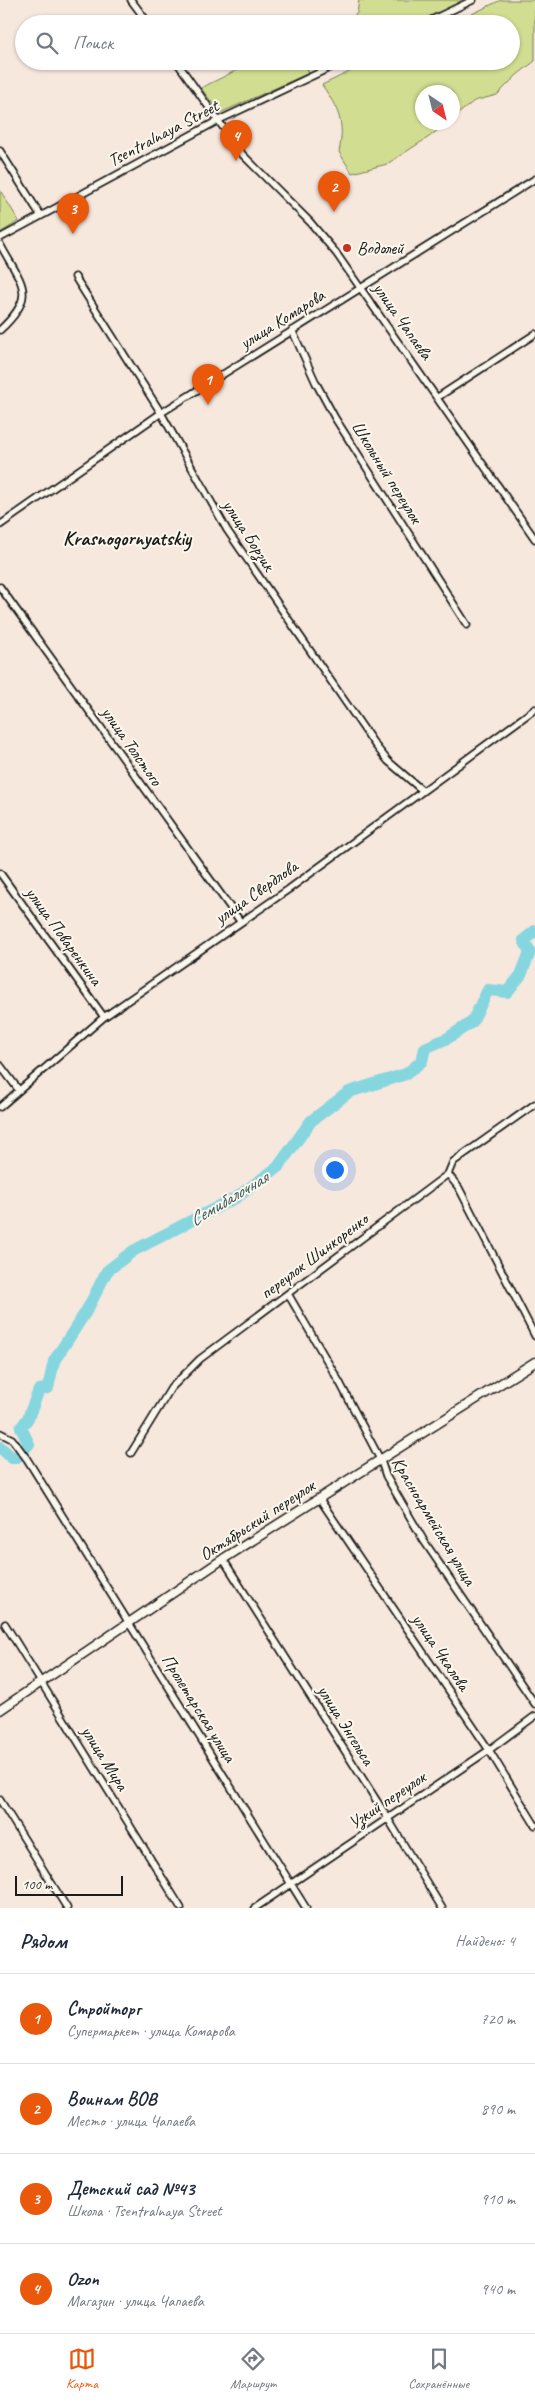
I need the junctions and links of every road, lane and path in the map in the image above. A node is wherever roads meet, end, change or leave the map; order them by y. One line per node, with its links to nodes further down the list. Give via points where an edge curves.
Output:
1 (132, 0): 3 (street)
2 (473, 0): 4 (street)
3 (142, 15)
4 (442, 15)
5 (182, 70): 7 (street, улица Чапаева)
6 (325, 70): 7 (street, Tsentralnaya Street)
7 (218, 120): 10 (street, Tsentralnaya Street); 14 (street, улица Чапаева, via 242,154 310,222)
8 (0, 151): 10 (street)
9 (535, 179): 14 (street, улица Комарова)
10 (41, 216): 11 (street, Tsentralnaya Street)
11 (0, 238)
12 (0, 244): 15 (street, via 25,292 18,312)
13 (75, 278): 19 (street, улица Борзик)
14 (361, 287): 16 (street, улица Комарова); 18 (street, улица Чапаева)
15 (0, 330)
16 (292, 330): 19 (street, улица Комарова); 23 (street, Школьный переулок, via 335,418)
17 (535, 334): 18 (street)
18 (438, 397): 21 (street, улица Чапаева)
19 (162, 413): 20 (street, улица Комарова); 25 (street, улица Борзик, via 216,513 251,566 375,745 388,761)
20 (0, 525)
21 (535, 539)
22 (0, 587): 27 (street, улица Толстого)
23 (467, 625)
24 (535, 709): 25 (street, улица Свердлова)
25 (423, 791): 27 (street, улица Свердлова)
26 (0, 873): 28 (street, улица Поваренкина)
27 (240, 921): 28 (street, улица Свердлова)
28 (104, 1017): 30 (street, улица Свердлова)
29 (0, 1065): 30 (street)
30 (18, 1089): 32 (street, улица Свердлова)
31 (535, 1104): 33 (street, переулок Шинкоренко, via 453,1162)
32 (0, 1107)
33 (448, 1174): 34 (street, переулок Шинкоренко); 35 (street, via 459,1188)
34 (288, 1294): 38 (street, переулок Шинкоренко, via 200,1359 171,1388); 39 (street, Красноармейская улица)
35 (535, 1336)
36 (535, 1362): 39 (street, Октябрьский переулок)
37 (0, 1433): 42 (street, Пролетарская улица, via 9,1436 27,1459)
38 (130, 1453)
39 (381, 1461): 40 (street, Октябрьский переулок); 45 (street, Красноармейская улица, via 386,1476 424,1541)
40 (320, 1498): 41 (street, Октябрьский переулок); 48 (street, улица Чкалова)
41 (223, 1559): 42 (street, Октябрьский переулок); 50 (street, улица Энгельса)
42 (129, 1623): 44 (street, Октябрьский переулок); 52 (street, Пролетарская улица)
43 (5, 1624): 44 (street, улица Мира)
44 (42, 1684): 46 (street, Октябрьский переулок); 54 (street, улица Мира)
45 (535, 1704)
46 (0, 1710)
47 (535, 1716): 48 (street, Узкий переулок)
48 (489, 1750): 50 (street, Узкий переулок); 51 (street, улица Чкалова)
49 (0, 1800): 53 (street)
50 (387, 1817): 52 (street, Узкий переулок); 57 (street, улица Энгельса)
51 (535, 1825)
52 (291, 1884): 55 (street, Узкий переулок); 56 (street, Пролетарская улица)
53 (67, 1908)
54 (180, 1908)
55 (255, 1908)
56 (306, 1908)
57 (442, 1908)

